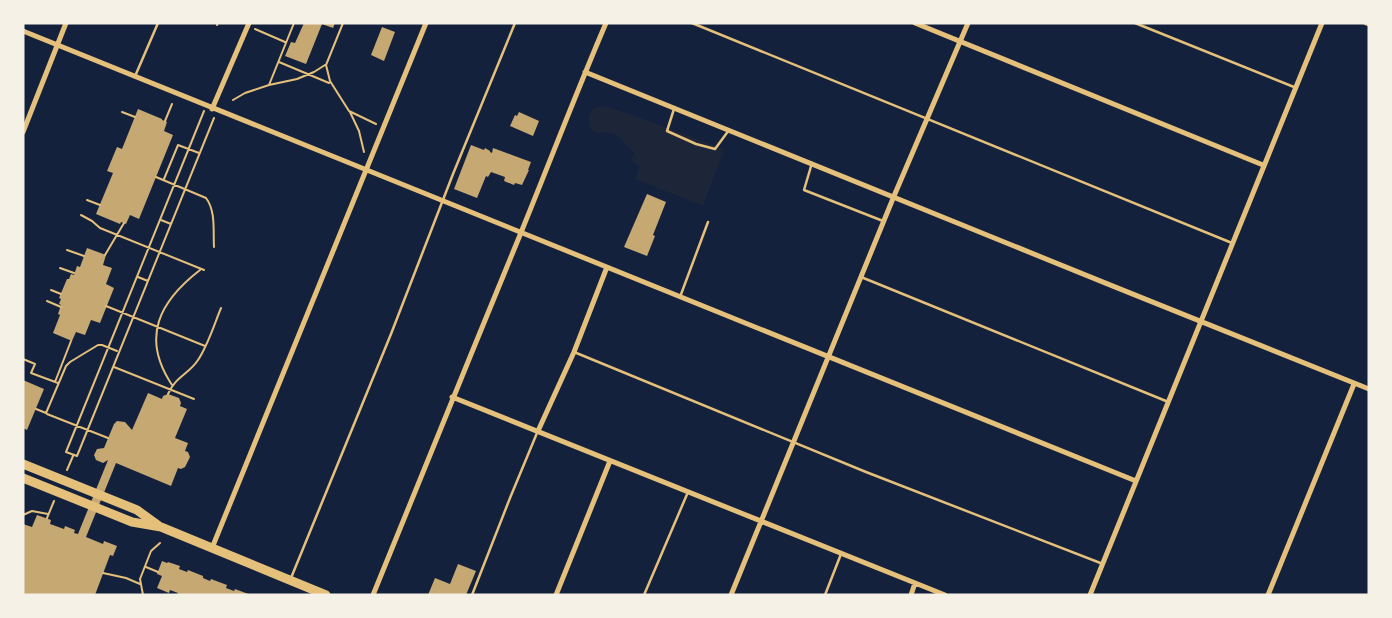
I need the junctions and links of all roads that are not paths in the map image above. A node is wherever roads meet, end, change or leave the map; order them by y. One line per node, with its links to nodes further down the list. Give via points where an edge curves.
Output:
1 (66, 23): 14 (street)
2 (158, 23): 16 (lane)
3 (426, 23): 25 (street)
4 (515, 23): 27 (lane)
5 (607, 23): 15 (street)
6 (692, 23): 20 (lane)
7 (915, 23): 13 (street)
8 (968, 23): 13 (street)
9 (1135, 23): 17 (lane)
10 (1322, 23): 17 (street)
11 (248, 24): 18 (street)
12 (23, 31): 14 (street)
13 (960, 41): 20 (street); 24 (street)
14 (57, 45): 16 (street); 22 (street)
15 (585, 72): 19 (street); 30 (street)
16 (135, 77): 18 (street)
17 (1295, 88): 24 (street)
18 (212, 108): 25 (street)
19 (674, 108): 21 (street); 21 (lane, via 667,131 696,144 715,149)
20 (927, 118): 26 (street); 31 (lane)
21 (729, 130): 23 (street)
22 (23, 132)
23 (813, 163): 26 (street); 29 (lane, via 804,190)
24 (1263, 165): 31 (street)
25 (366, 170): 27 (street); 51 (street)
26 (894, 196): 29 (street); 35 (street)
27 (442, 201): 30 (street); 54 (lane)
28 (708, 222): 34 (lane)
29 (884, 222): 33 (street)
30 (521, 233): 32 (street); 40 (street)
31 (1232, 243): 35 (street)
32 (607, 267): 34 (street); 36 (street)
33 (861, 277): 37 (street); 41 (lane)
34 (680, 297): 37 (street)
35 (1200, 322): 38 (street); 41 (street)
36 (574, 352): 42 (street); 43 (lane)
37 (829, 357): 43 (street); 47 (street)
38 (1354, 384): 39 (street); 66 (street)
39 (1369, 389)
40 (452, 397): 42 (street); 57 (street)
41 (1168, 402): 47 (street)
42 (538, 432): 44 (street); 58 (lane)
43 (794, 441): 49 (street); 53 (lane)
44 (610, 461): 48 (street); 59 (street)
45 (23, 464): 50 (main road, via 137,510)
46 (23, 478): 50 (main road, via 132,522)
47 (1136, 481): 53 (street)
48 (688, 492): 49 (street); 60 (lane)
49 (761, 522): 52 (street); 61 (street)
50 (160, 527): 51 (main road)
51 (212, 549): 54 (main road)
52 (841, 554): 55 (street); 62 (lane)
53 (1103, 564): 65 (street)
54 (290, 581): 56 (main road)
55 (915, 583): 63 (street); 64 (street)
56 (326, 595)
57 (373, 595)
58 (472, 595)
59 (556, 595)
60 (644, 595)
61 (731, 595)
62 (825, 595)
63 (911, 595)
64 (945, 595)
65 (1090, 595)
66 (1268, 595)

